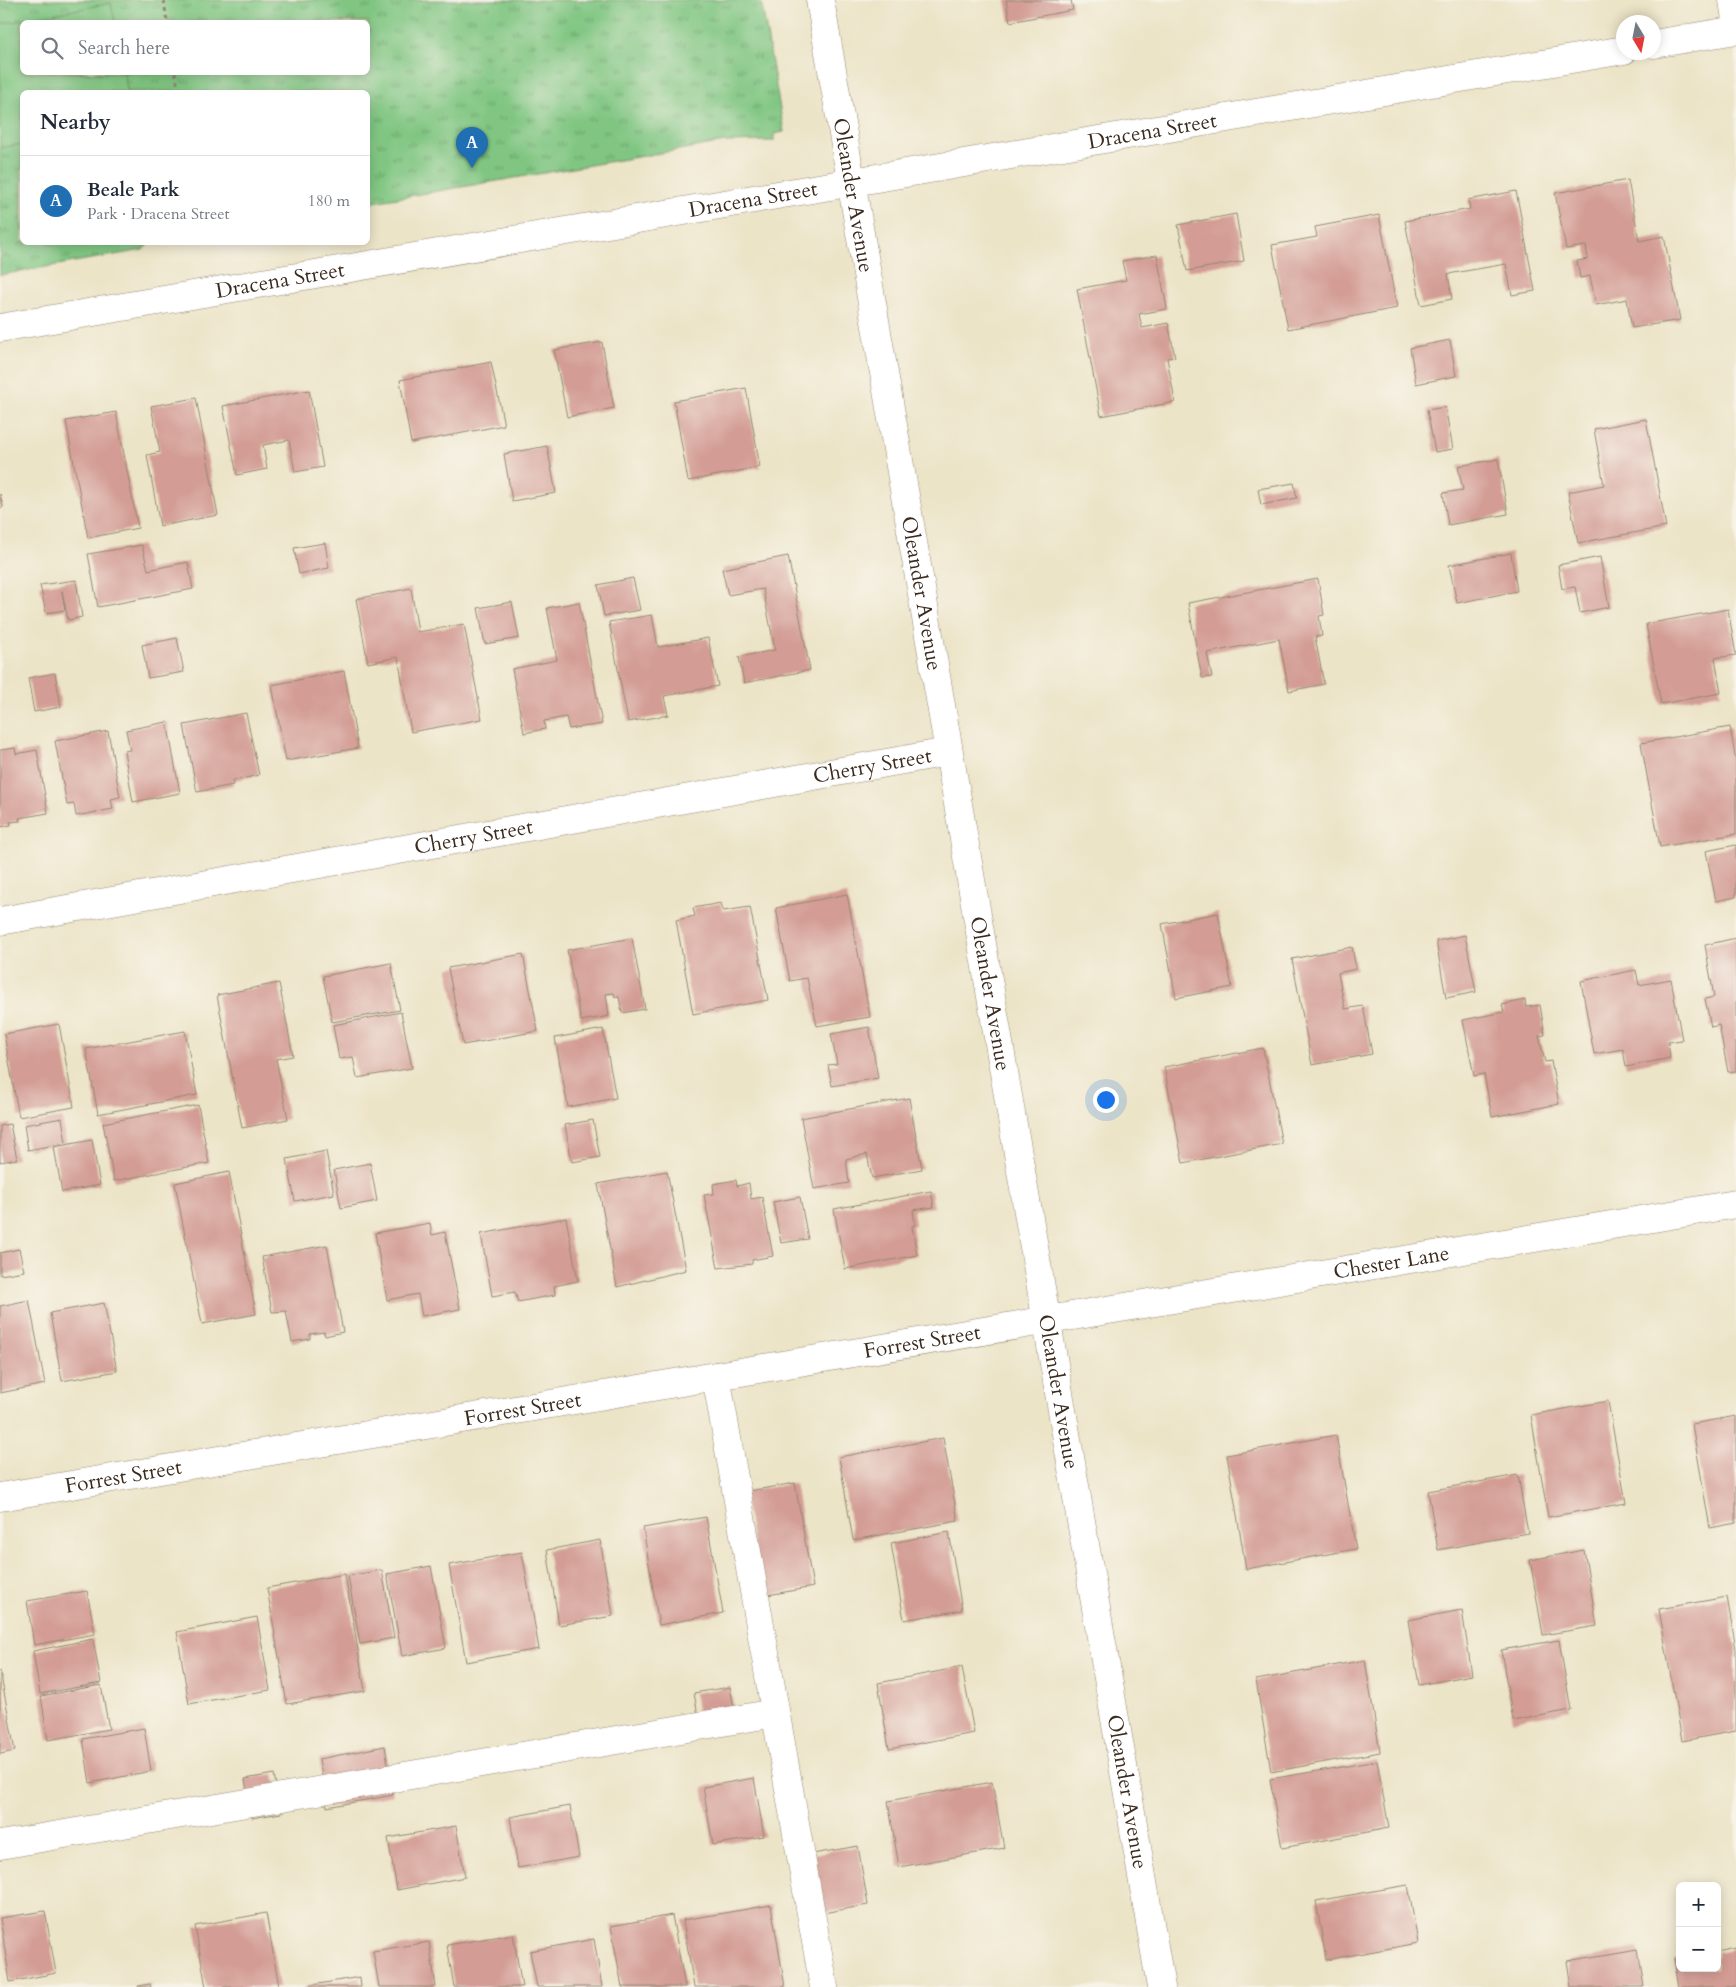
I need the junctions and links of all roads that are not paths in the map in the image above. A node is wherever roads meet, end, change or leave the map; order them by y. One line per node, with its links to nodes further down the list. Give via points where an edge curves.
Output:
1 (820, 0): 7 (street, Oleander Avenue)
2 (1733, 0): 3 (street)
3 (1736, 19)
4 (1736, 30): 5 (street)
5 (1661, 43)
6 (1616, 51): 7 (street, Dracena Street)
7 (851, 182): 8 (street, Dracena Street); 9 (street, Oleander Avenue)
8 (0, 328)
9 (948, 752): 10 (street, Cherry Street); 12 (street, Oleander Avenue)
10 (0, 921)
11 (1736, 1204): 12 (street, Chester Lane)
12 (1046, 1320): 13 (street, Forrest Street); 18 (street, Oleander Avenue)
13 (716, 1376): 14 (street, Forrest Street); 15 (street)
14 (0, 1497)
15 (776, 1714): 16 (street); 17 (street)
16 (0, 1845)
17 (824, 1987)
18 (1161, 1987)

